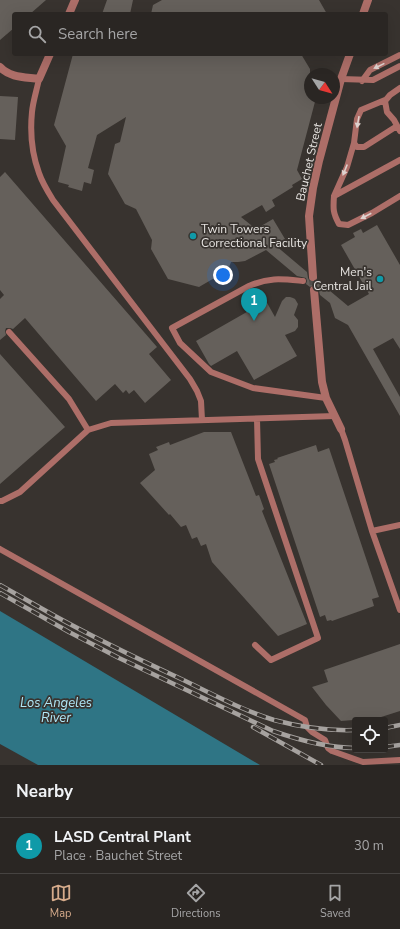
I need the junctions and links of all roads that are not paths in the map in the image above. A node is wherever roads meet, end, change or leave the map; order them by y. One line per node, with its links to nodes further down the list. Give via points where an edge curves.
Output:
1 (75, 0): 3 (street)
2 (368, 0): 4 (street)
3 (70, 12)
4 (364, 12)
5 (400, 55): 12 (lane, one-way to 12, via 370,70)
6 (49, 56): 10 (street)
7 (349, 56): 11 (street, Bauchet Street)
8 (400, 66): 12 (lane, via 373,80)
9 (0, 67): 10 (street, via 10,75)
10 (39, 78): 27 (lane, via 32,111 32,134 34,156 46,188 190,379 201,401)
11 (341, 79): 12 (lane); 20 (street, Bauchet Street, via 319,161 309,216)
12 (362, 81)
13 (400, 88): 14 (lane)
14 (385, 100): 15 (lane, via 387,112); 16 (lane, one-way to 16, via 361,110 357,119)
15 (399, 129): 16 (lane, via 364,147 358,147)
16 (354, 143): 18 (lane, one-way to 18)
17 (400, 160): 18 (lane)
18 (334, 196): 19 (lane, one-way to 18, via 348,225 339,224 333,208)
19 (400, 196)
20 (314, 277)
21 (302, 281): 24 (lane, via 275,279 257,282 172,328 180,343 211,372 253,388)
22 (314, 290): 24 (street, via 322,382)
23 (9, 332): 29 (lane, via 69,399)
24 (326, 398): 25 (street)
25 (335, 416): 26 (lane); 28 (street)
26 (257, 419): 27 (lane); 35 (lane, via 258,459 318,638 271,660)
27 (202, 420): 29 (lane, via 111,423)
28 (341, 429): 32 (lane)
29 (88, 430): 30 (lane, via 20,492)
30 (0, 501)
31 (400, 525): 32 (lane)
32 (372, 531): 34 (lane)
33 (0, 549): 37 (lane, via 305,720 307,727 325,740 332,751)
34 (400, 610)
35 (256, 645)
36 (400, 760): 37 (lane)
37 (363, 763)

